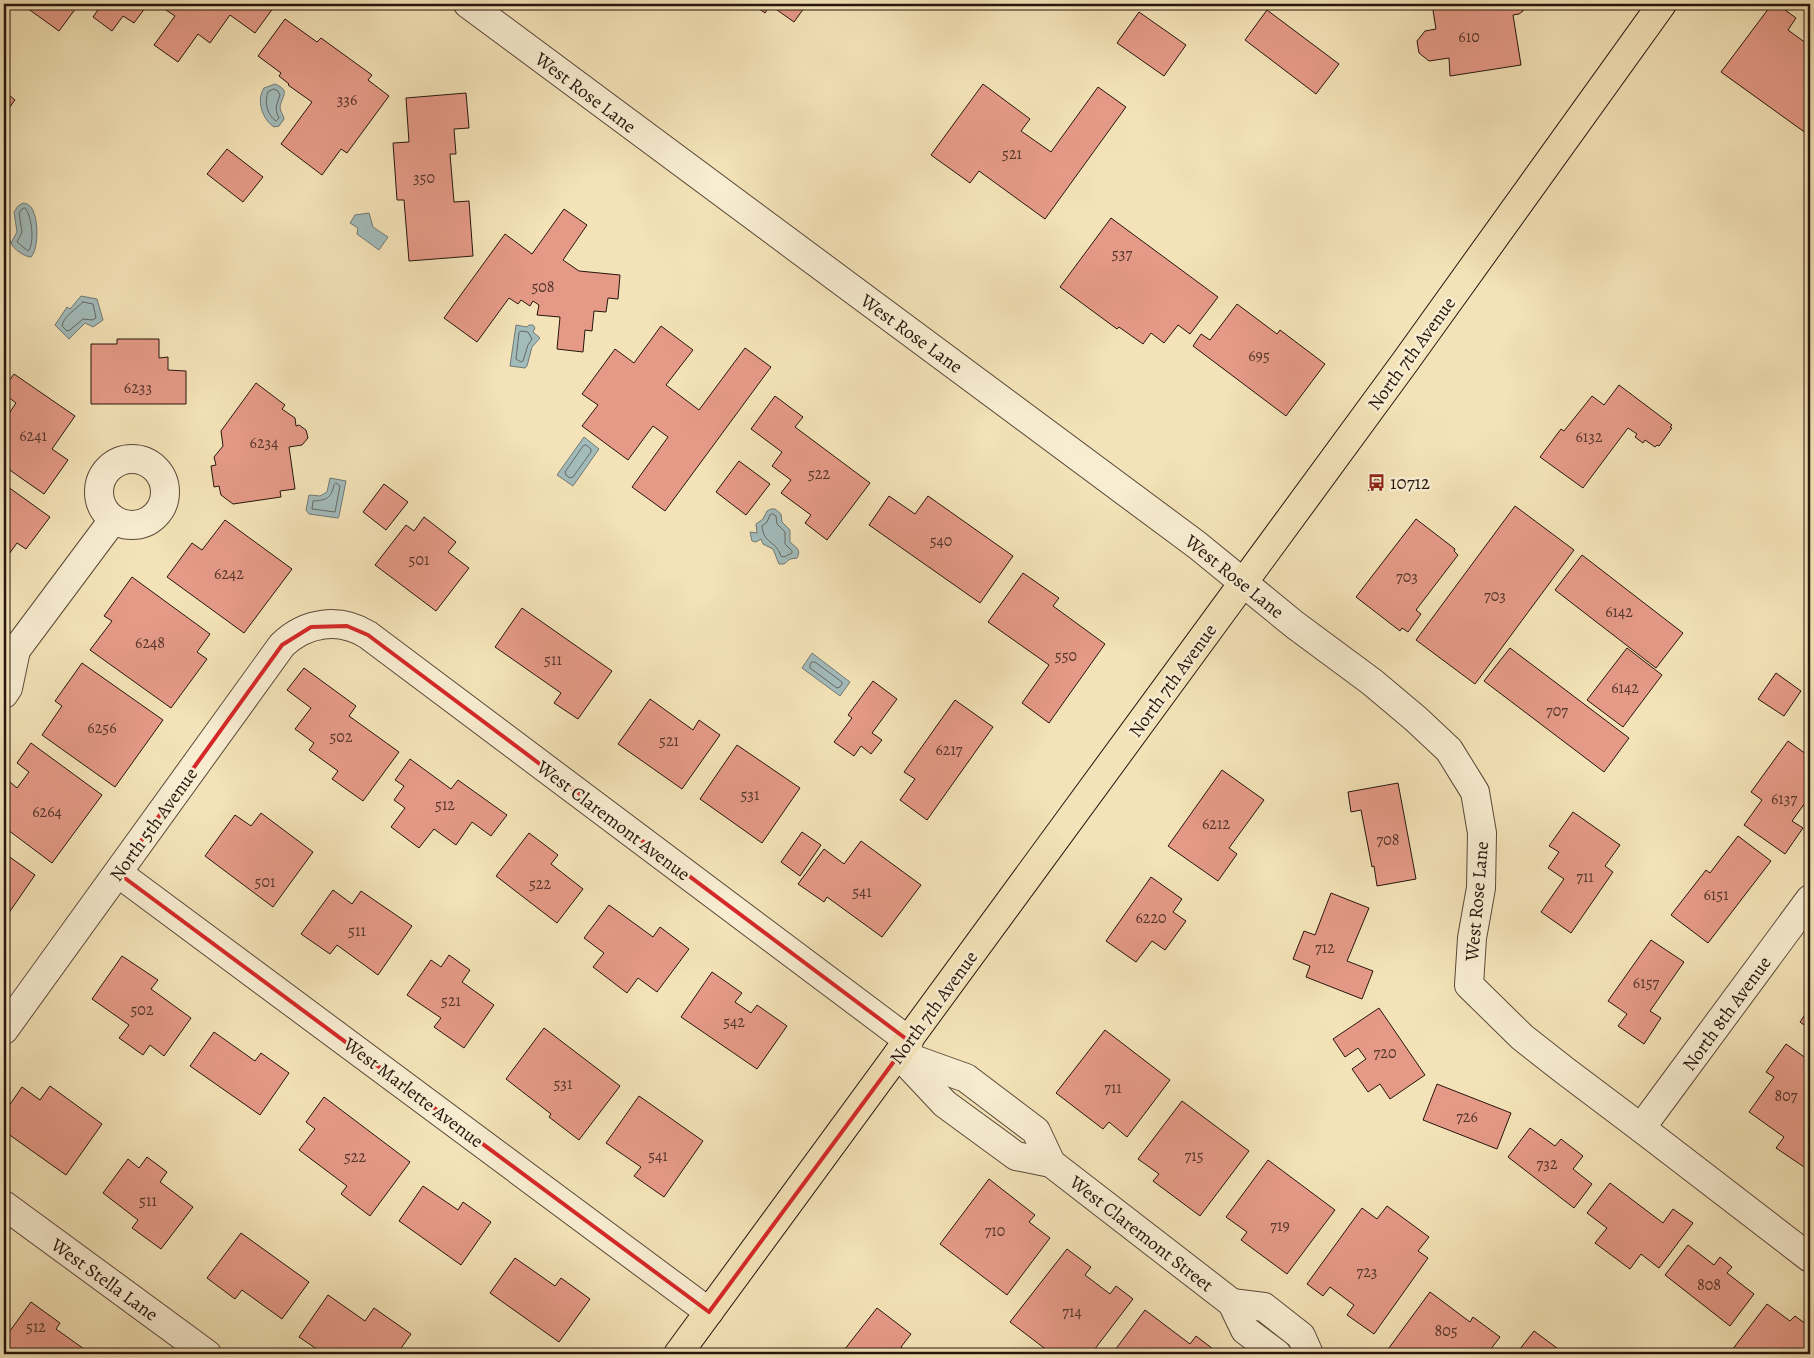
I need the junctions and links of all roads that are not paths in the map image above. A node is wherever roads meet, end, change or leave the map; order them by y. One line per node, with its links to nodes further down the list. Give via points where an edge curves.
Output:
1 (468, 4): 4 (street, West Rose Lane, via 1198,545)
2 (1662, 4): 4 (main road, North 7th Avenue)
3 (112, 520): 6 (street)
4 (1243, 583): 11 (main road, North 7th Avenue); 13 (street, West Rose Lane, via 1372,682 1449,750 1475,792 1482,833 1481,888 1472,938 1469,985 1522,1037)
5 (311, 627): 8 (street, North 5th Avenue, via 282,645); 11 (street, West Claremont Avenue, via 340,624 368,635)
6 (10, 654): 7 (street, via 8,688)
7 (4, 694)
8 (118, 872): 10 (street, North 5th Avenue); 19 (street, West Marlette Avenue)
9 (1810, 899): 13 (street, North 8th Avenue)
10 (4, 1030)
11 (903, 1047): 12 (street, West Claremont Street, via 966,1078); 14 (street, West Claremont Street, via 945,1104); 19 (main road, North 7th Avenue)
12 (1018, 1117): 14 (street); 15 (street, West Claremont Street, via 1036,1131)
13 (1641, 1128): 17 (street, West Rose Lane)
14 (998, 1143): 15 (street, West Claremont Street, via 1016,1156)
15 (1051, 1163): 18 (street, West Claremont Street)
16 (4, 1205): 20 (street, West Stella Lane)
17 (1810, 1258)
18 (1232, 1303): 22 (street, West Claremont Street, via 1245,1330); 23 (street, West Claremont Street, via 1264,1307 1301,1336)
19 (709, 1312): 21 (main road, North 7th Avenue)
20 (207, 1354)
21 (678, 1354)
22 (1277, 1354)
23 (1309, 1354)

